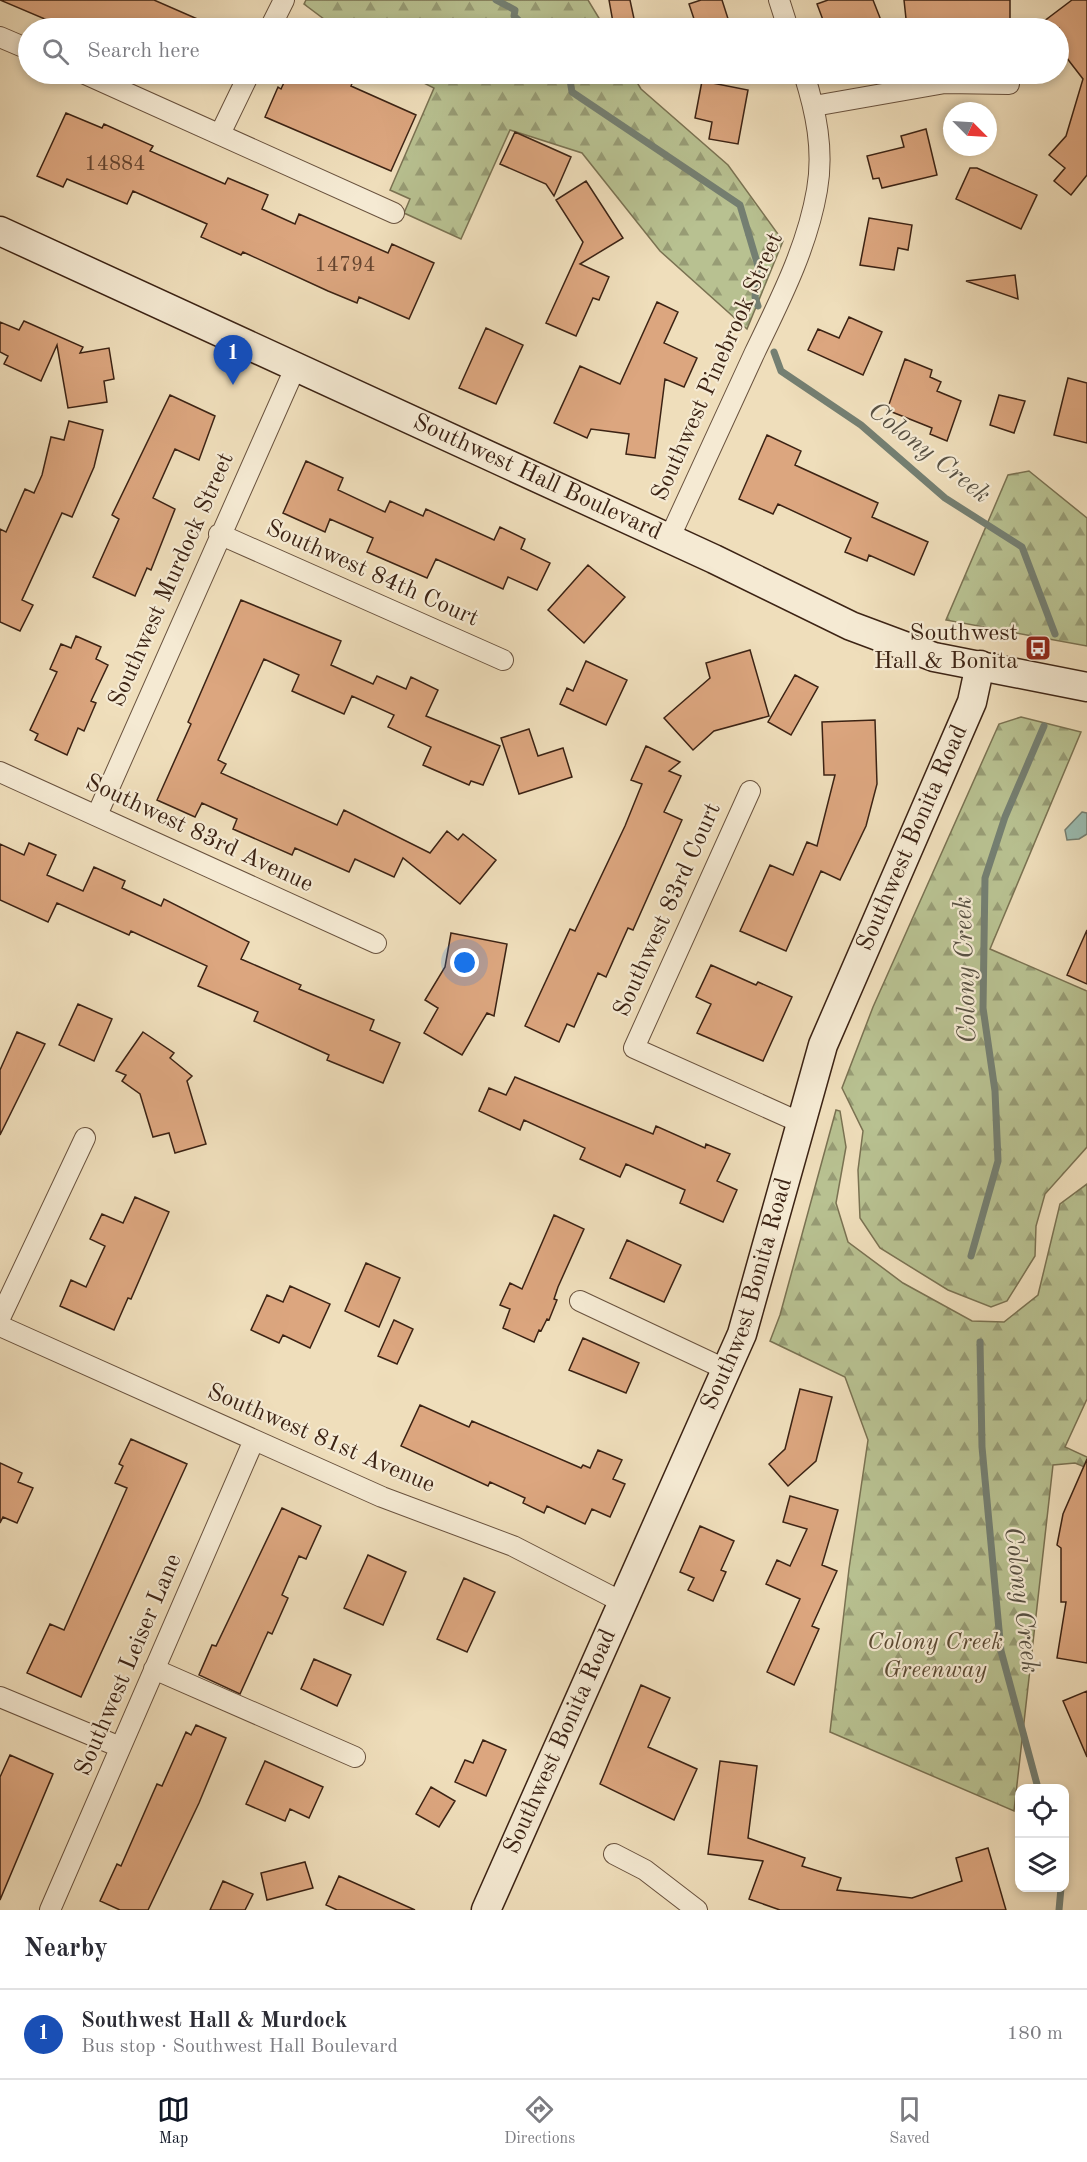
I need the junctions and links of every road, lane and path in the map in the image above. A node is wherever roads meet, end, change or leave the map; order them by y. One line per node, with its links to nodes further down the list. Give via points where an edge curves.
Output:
1 (284, 0): 3 (street)
2 (778, 0): 4 (street)
3 (275, 18)
4 (785, 18)
5 (0, 37): 6 (street)
6 (18, 45)
7 (108, 84): 12 (street)
8 (244, 84): 12 (street)
9 (807, 84): 11 (street, Southwest Pinebrook Street)
10 (939, 84): 11 (street)
11 (814, 106): 17 (street, Southwest Pinebrook Street, via 819,139 817,190 799,257)
12 (220, 132): 13 (street)
13 (394, 213)
14 (0, 231): 15 (main road, Southwest Hall Boulevard)
15 (296, 366): 16 (street, Southwest Murdock Street); 17 (main road, Southwest Hall Boulevard)
16 (219, 534): 18 (street, Southwest 84th Court); 23 (street, Southwest Murdock Street)
17 (669, 538): 19 (main road, Southwest Hall Boulevard, via 851,626 934,657)
18 (503, 660)
19 (980, 665): 20 (main road, Southwest Hall Boulevard); 25 (main road, Southwest Bonita Road, via 972,702 836,1010)
20 (1087, 687)
21 (0, 772): 23 (street, Southwest 83rd Avenue)
22 (750, 791): 25 (street, Southwest 83rd Court, via 634,1048)
23 (97, 815): 24 (street, Southwest 83rd Avenue)
24 (376, 943)
25 (799, 1122): 30 (main road, Southwest Bonita Road, via 753,1298)
26 (85, 1138): 28 (street)
27 (580, 1301): 30 (street)
28 (0, 1318)
29 (0, 1326): 31 (street, Southwest 81st Avenue)
30 (727, 1370): 32 (main road, Southwest Bonita Road)
31 (254, 1440): 32 (street, Southwest 81st Avenue, via 382,1497 513,1546); 33 (street, Southwest Leiser Lane)
32 (622, 1602): 39 (main road, Southwest Bonita Road)
33 (154, 1669): 35 (street, Southwest Leiser Lane); 36 (street)
34 (0, 1697): 35 (street)
35 (120, 1748): 38 (street, Southwest Leiser Lane)
36 (355, 1757)
37 (614, 1854): 40 (street, via 645,1870)
38 (50, 1910)
39 (486, 1910)
40 (697, 1910)

